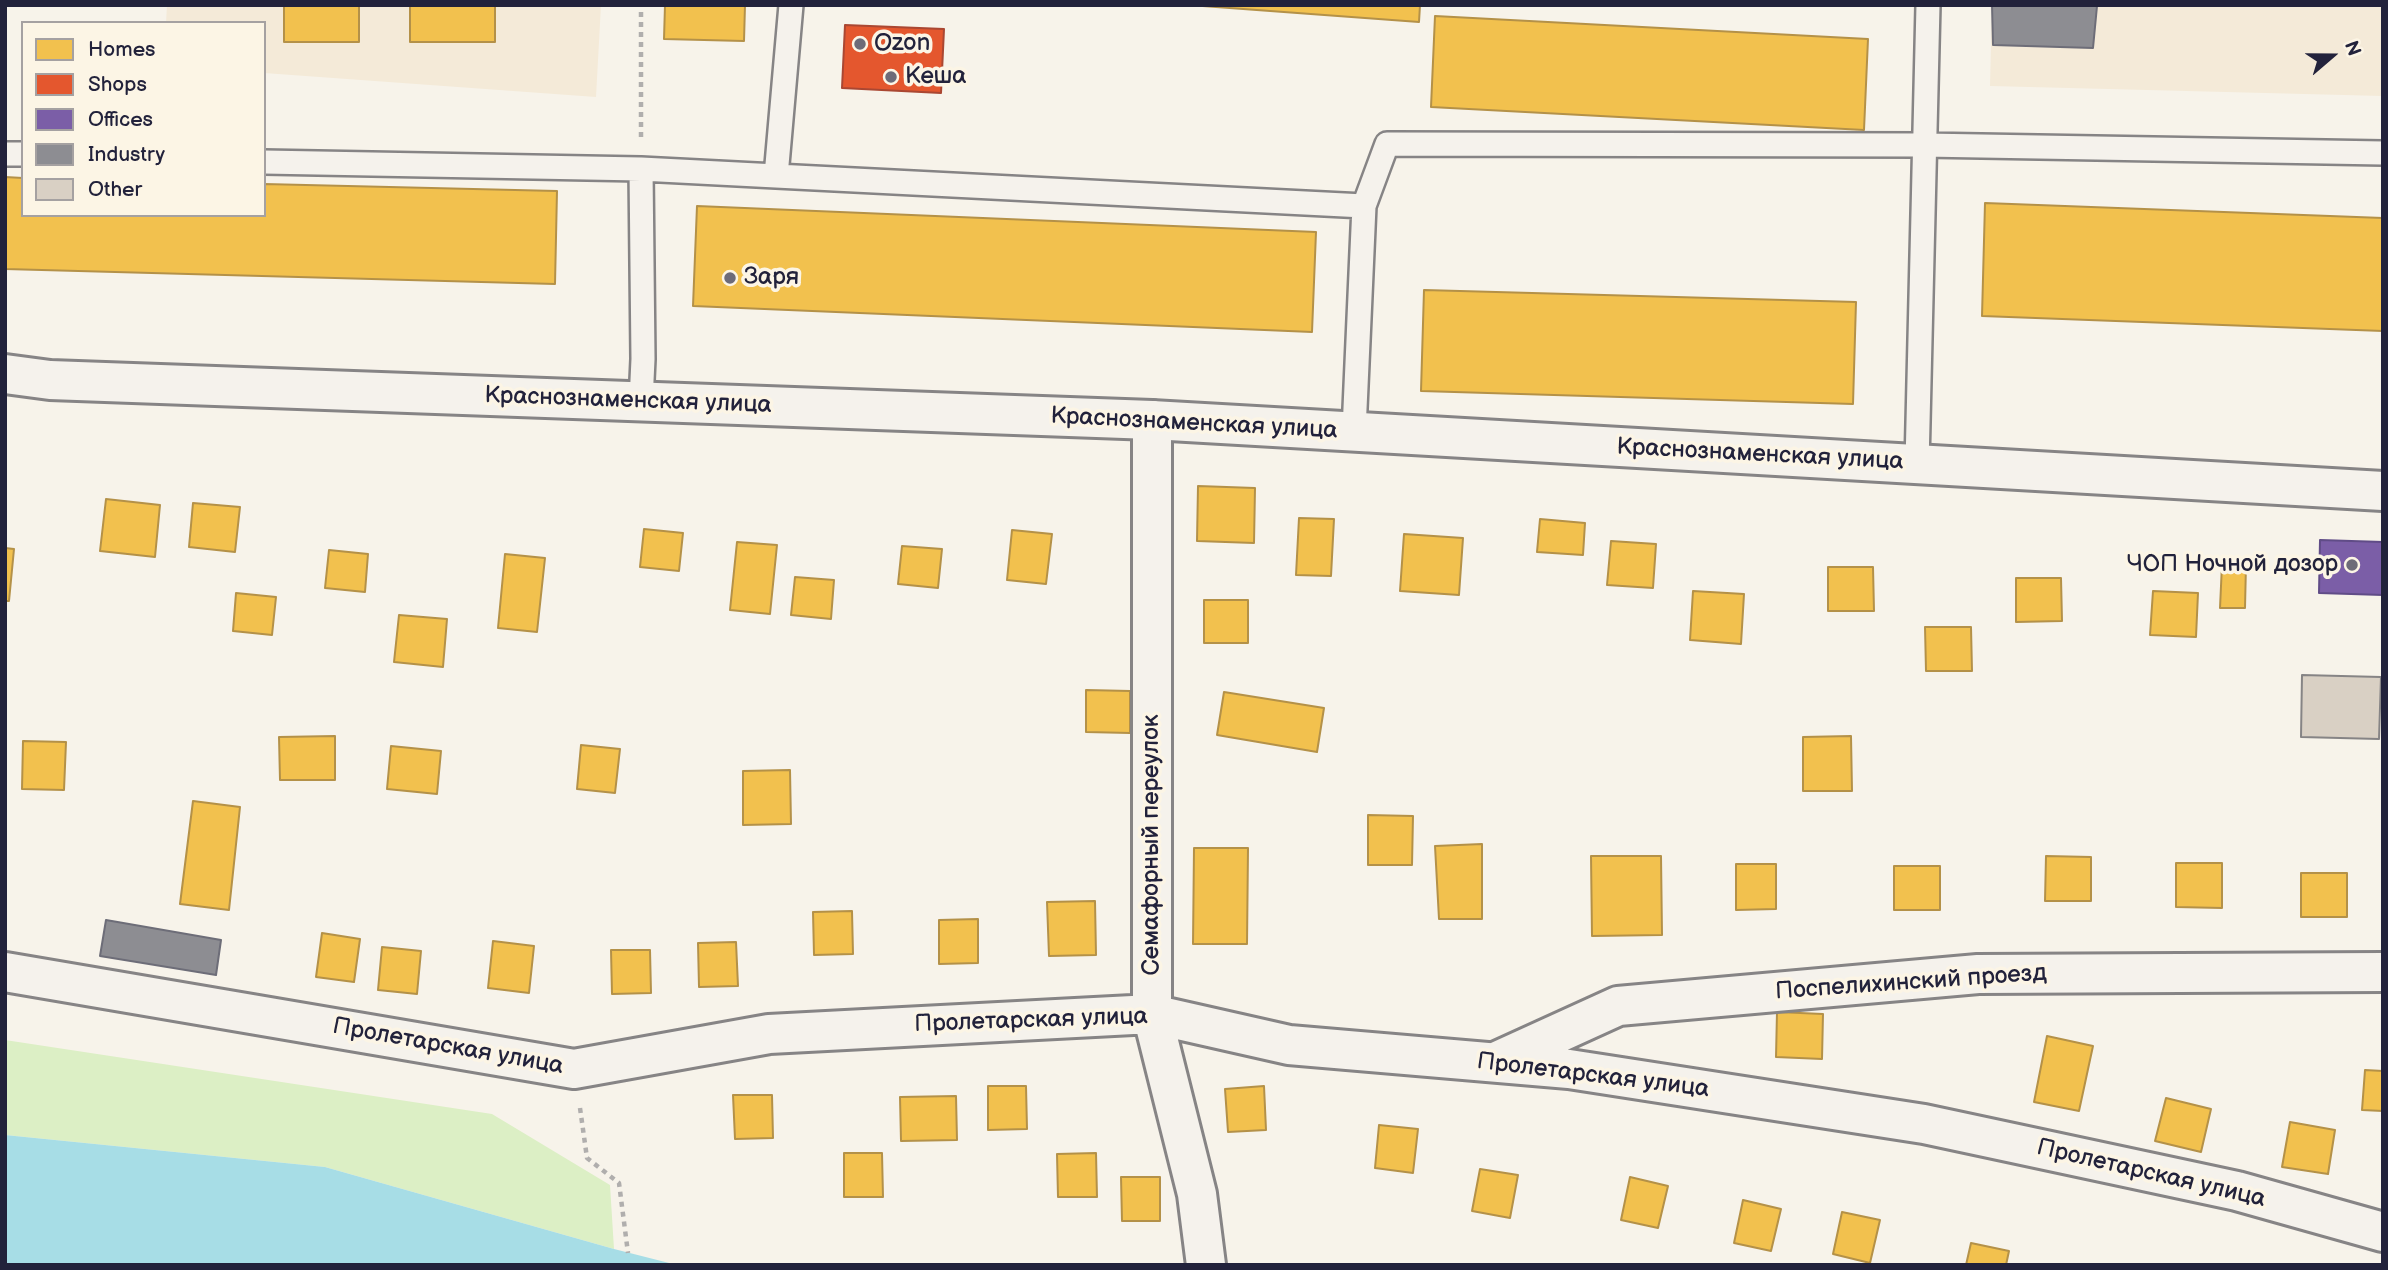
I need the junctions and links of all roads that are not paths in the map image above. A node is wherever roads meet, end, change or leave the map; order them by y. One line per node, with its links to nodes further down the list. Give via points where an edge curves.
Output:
1 (791, 5): 7 (lane)
2 (1928, 5): 3 (lane)
3 (1924, 145): 4 (lane); 8 (lane, via 1387,144); 13 (lane)
4 (2383, 153)
5 (266, 162): 6 (lane)
6 (641, 169): 7 (lane); 10 (lane)
7 (776, 176): 8 (lane)
8 (1364, 206): 12 (lane)
9 (5, 374): 10 (street, Краснознаменская улица, via 50,380)
10 (641, 402): 11 (street, Краснознаменская улица)
11 (1152, 420): 12 (street, Краснознаменская улица); 17 (street, Семафорный переулок)
12 (1354, 431): 13 (street, Краснознаменская улица)
13 (1917, 464): 14 (street, Краснознаменская улица)
14 (2383, 491)
15 (5, 972): 17 (street, Пролетарская улица, via 574,1069 769,1034)
16 (2383, 972): 18 (street, Поспелихинский проезд, via 1978,974 1618,1006)
17 (1152, 1014): 18 (street, Пролетарская улица, via 1289,1045); 20 (street, Семафорный переулок, via 1197,1194)
18 (1495, 1062): 19 (street, Пролетарская улица, via 1569,1069 1924,1124 2237,1191)
19 (2383, 1232)
20 (1206, 1265)

